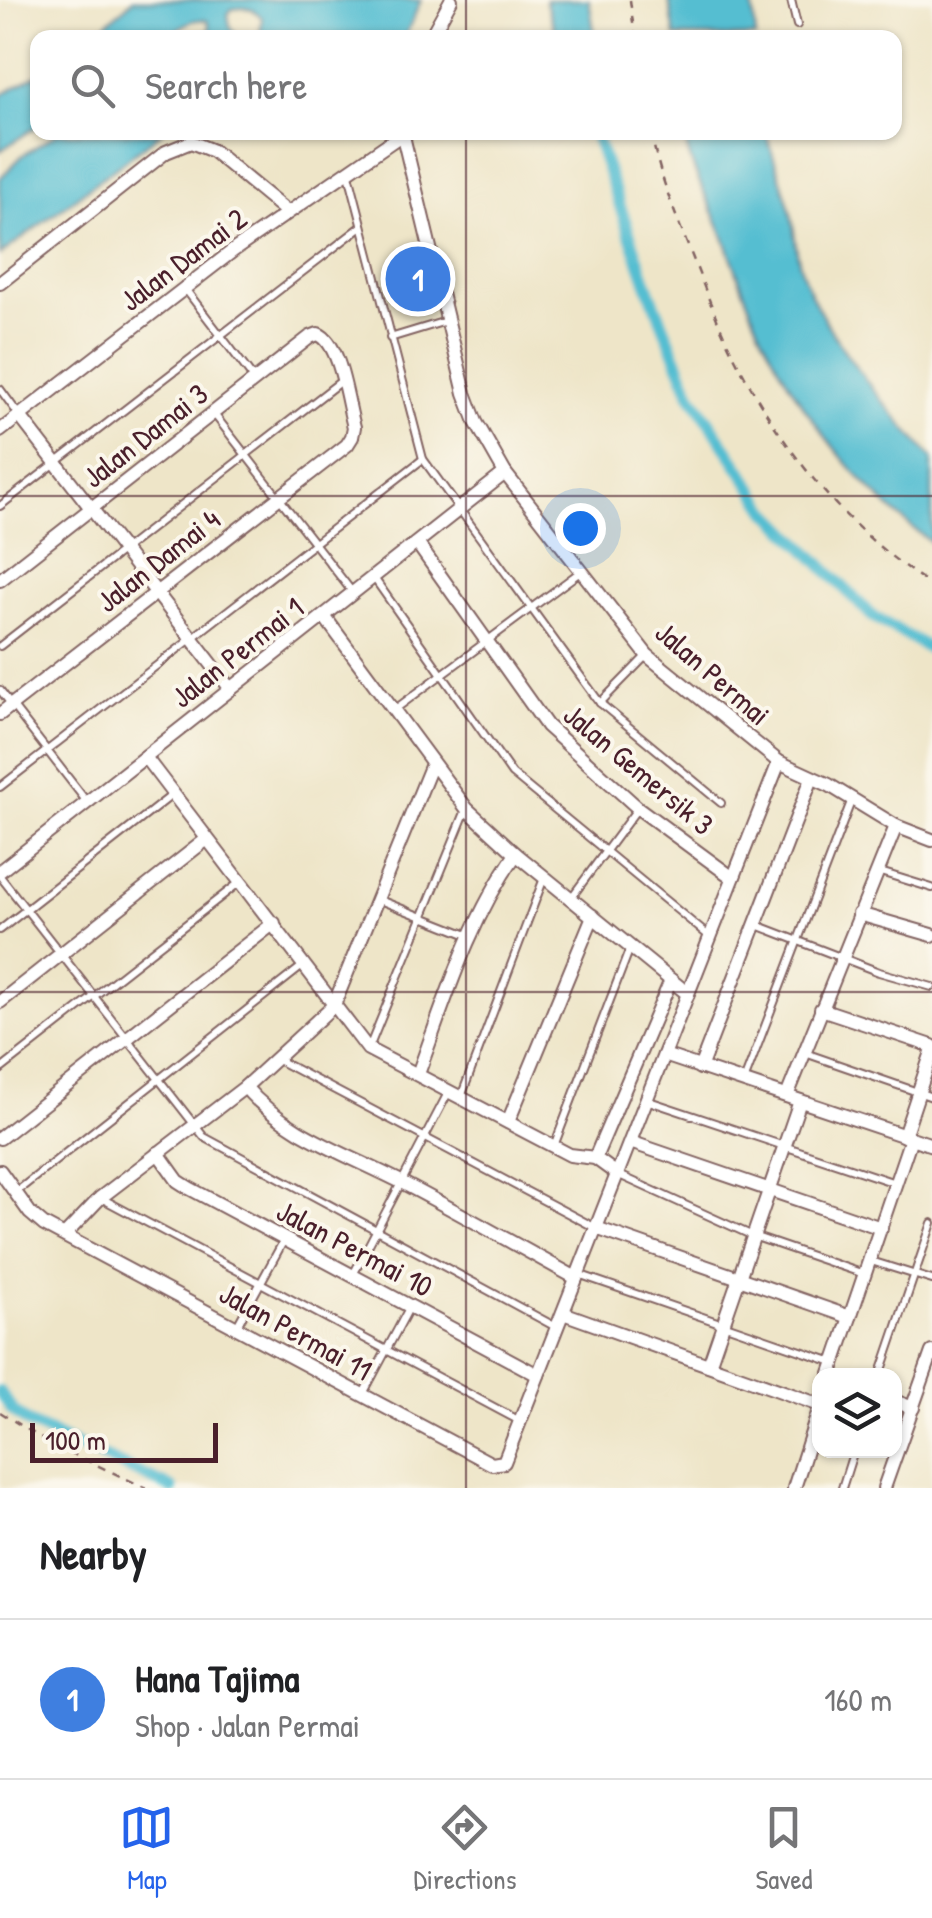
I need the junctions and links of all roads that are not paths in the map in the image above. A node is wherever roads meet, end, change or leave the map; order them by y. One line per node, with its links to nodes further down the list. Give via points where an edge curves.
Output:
1 (451, 0): 4 (street)
2 (792, 0): 3 (lane)
3 (797, 25)
4 (434, 30)
5 (393, 140): 7 (street, Jalan Damai 2)
6 (403, 140): 12 (street, Jalan Permai)
7 (348, 172): 8 (street, Jalan Damai 2); 9 (lane)
8 (286, 212): 10 (street, via 213,151 191,142 166,152); 11 (street, Jalan Damai 2)
9 (362, 226): 13 (lane); 14 (lane)
10 (0, 283)
11 (184, 288): 13 (lane); 19 (street, Jalan Damai 2)
12 (448, 320): 14 (lane); 24 (street, Jalan Permai, via 465,393)
13 (220, 336): 15 (lane); 23 (lane)
14 (390, 338): 22 (lane)
15 (255, 380): 16 (street, Jalan Damai 3, via 310,337 324,336 336,352); 18 (street, Jalan Damai 3)
16 (341, 381): 21 (lane); 25 (street, Jalan Damai 4, via 352,437)
17 (0, 389): 19 (lane)
18 (213, 413): 21 (lane); 28 (street, Jalan Damai 3)
19 (19, 416): 20 (street, Jalan Damai 2); 23 (street)
20 (0, 430)
21 (246, 455): 25 (lane); 31 (lane)
22 (423, 459): 27 (lane); 30 (lane)
23 (56, 462): 26 (lane); 28 (street)
24 (505, 473): 27 (street, Jalan Permai 1); 32 (street, Jalan Permai)
25 (279, 498): 30 (lane); 35 (street, Jalan Damai 4)
26 (0, 506)
27 (461, 508): 29 (street, Jalan Permai 1); 37 (lane)
28 (92, 509): 31 (street); 34 (street, Jalan Damai 3)
29 (417, 542): 33 (street, Jalan Permai 1); 40 (street, Jalan Gemersik 3)
30 (314, 544): 36 (lane); 39 (lane)
31 (124, 550): 35 (street); 41 (lane)
32 (581, 572): 37 (lane); 42 (street, Jalan Permai)
33 (373, 577): 36 (street, Jalan Permai 1); 43 (lane)
34 (0, 580)
35 (156, 592): 39 (street); 47 (street, Jalan Damai 4)
36 (353, 593): 38 (street, Jalan Permai 1)
37 (532, 608): 40 (lane); 46 (lane)
38 (324, 616): 44 (street, Jalan Permai 1); 48 (street)
39 (192, 638): 44 (street); 49 (lane)
40 (486, 642): 43 (lane); 59 (street, Jalan Gemersik 3, via 547,726)
41 (0, 646)
42 (647, 655): 46 (lane); 51 (street, Jalan Permai)
43 (441, 676): 48 (lane); 64 (lane, via 512,774)
44 (231, 689): 50 (street, Jalan Permai 1)
45 (0, 690): 47 (lane)
46 (600, 703): 58 (lane)
47 (6, 709): 49 (lane)
48 (394, 710): 52 (street)
49 (48, 751): 54 (lane); 57 (lane)
50 (145, 757): 55 (street); 57 (street, Jalan Permai 1)
51 (778, 762): 53 (street, Jalan Permai); 69 (street)
52 (432, 764): 60 (street); 72 (street)
53 (812, 778): 56 (street, Jalan Permai); 79 (street)
54 (0, 788)
55 (173, 794): 62 (street); 74 (lane)
56 (852, 799): 61 (street, Jalan Permai); 84 (lane)
57 (88, 802): 67 (street, Jalan Permai 1)
58 (721, 803)
59 (638, 808): 64 (lane); 69 (street, Jalan Gemersik 3)
60 (467, 809): 65 (street); 77 (lane)
61 (896, 826): 63 (street, Jalan Permai); 66 (street)
62 (208, 839): 70 (street); 86 (street)
63 (932, 840)
64 (607, 851): 73 (lane); 83 (lane)
65 (516, 854): 68 (street); 81 (street)
66 (876, 871): 71 (lane); 75 (street)
67 (0, 873): 74 (lane)
68 (544, 876): 73 (street); 108 (lane)
69 (733, 878): 83 (street)
70 (241, 881): 78 (street); 92 (lane)
71 (932, 888)
72 (377, 898): 77 (lane); 94 (street)
73 (571, 898): 76 (street)
74 (26, 909): 80 (lane); 86 (lane)
75 (859, 914): 82 (street); 87 (street)
76 (593, 916): 85 (street); 112 (street)
77 (423, 917): 81 (lane); 97 (lane)
78 (274, 922): 88 (street); 96 (street)
79 (756, 925): 84 (lane); 102 (street)
80 (0, 930)
81 (468, 935): 104 (street)
82 (932, 935)
83 (710, 937): 91 (street)
84 (800, 942): 87 (lane); 106 (lane)
85 (630, 946): 89 (street); 119 (lane)
86 (62, 954): 92 (lane); 93 (street)
87 (841, 959): 90 (lane); 95 (street)
88 (306, 964): 94 (street); 105 (lane)
89 (672, 980): 91 (street); 122 (street)
90 (932, 987)
91 (688, 994): 100 (street)
92 (95, 996): 96 (lane); 103 (lane)
93 (0, 1002)
94 (334, 1005): 97 (street); 101 (street)
95 (821, 1009): 98 (street); 99 (street)
96 (128, 1038): 105 (lane); 116 (street)
97 (368, 1049): 104 (street)
98 (932, 1049): 109 (street)
99 (804, 1053): 109 (lane); 110 (street)
100 (664, 1055): 102 (street); 111 (street)
101 (277, 1059): 107 (street); 114 (lane)
102 (700, 1068): 106 (street)
103 (0, 1070)
104 (418, 1074): 108 (street)
105 (160, 1078): 113 (lane); 128 (lane)
106 (744, 1082): 110 (street)
107 (245, 1087): 113 (street); 125 (street, via 284,1124)
108 (454, 1095): 112 (street); 114 (lane)
109 (925, 1095): 115 (street)
110 (793, 1099): 115 (street); 120 (street)
111 (646, 1100): 117 (street); 120 (lane)
112 (508, 1122): 119 (street)
113 (196, 1124): 121 (street); 131 (lane, via 204,1137)
114 (425, 1136): 125 (lane); 132 (lane)
115 (908, 1137): 118 (street); 126 (street)
116 (0, 1138)
117 (630, 1142): 124 (street); 127 (street)
118 (932, 1145)
119 (554, 1146): 122 (street)
120 (784, 1146): 126 (lane); 127 (street)
121 (158, 1153): 129 (street); 136 (street, Jalan Permai 10, via 178,1181)
122 (595, 1158): 124 (street)
123 (0, 1171): 128 (street, Jalan Permai 11)
124 (617, 1174): 132 (street); 135 (lane)
125 (401, 1182): 131 (lane); 140 (street)
126 (896, 1184): 133 (street)
127 (769, 1190): 133 (street); 135 (street)
128 (14, 1193): 134 (street, Jalan Permai 11, via 30,1214)
129 (100, 1198): 134 (street); 143 (lane)
130 (932, 1224): 139 (lane)
131 (377, 1228): 138 (lane); 149 (lane)
132 (596, 1228): 140 (street); 141 (street)
133 (880, 1228): 137 (street)
134 (65, 1236): 148 (street, Jalan Permai 11)
135 (754, 1236): 137 (lane); 141 (street)
136 (285, 1238): 138 (street, Jalan Permai 10); 143 (lane)
137 (867, 1267): 139 (lane); 146 (street)
138 (354, 1273): 144 (street, Jalan Permai 10)
139 (914, 1274): 142 (lane); 155 (lane)
140 (577, 1276): 145 (street); 147 (lane)
141 (740, 1278): 146 (street); 147 (street)
142 (932, 1280)
143 (260, 1283): 148 (lane); 150 (lane)
144 (410, 1307): 150 (lane); 156 (street, Jalan Permai 10)
145 (562, 1313): 149 (street); 152 (street)
146 (850, 1317): 154 (street)
147 (723, 1324): 152 (street); 153 (lane)
148 (237, 1327): 157 (street, Jalan Permai 11)
149 (557, 1328): 156 (street)
150 (386, 1350): 157 (lane); 161 (lane)
151 (932, 1352): 160 (street)
152 (709, 1365): 158 (street)
153 (830, 1368)
154 (832, 1368)
155 (883, 1368)
156 (538, 1375): 161 (street)
157 (362, 1396): 161 (street, Jalan Permai 11, via 492,1464 504,1462)
158 (812, 1403)
159 (902, 1404): 160 (street)
160 (913, 1408): 166 (street)
161 (520, 1422)
162 (812, 1431): 164 (street)
163 (851, 1458): 165 (lane)
164 (794, 1488)
165 (842, 1488)
166 (884, 1488)

